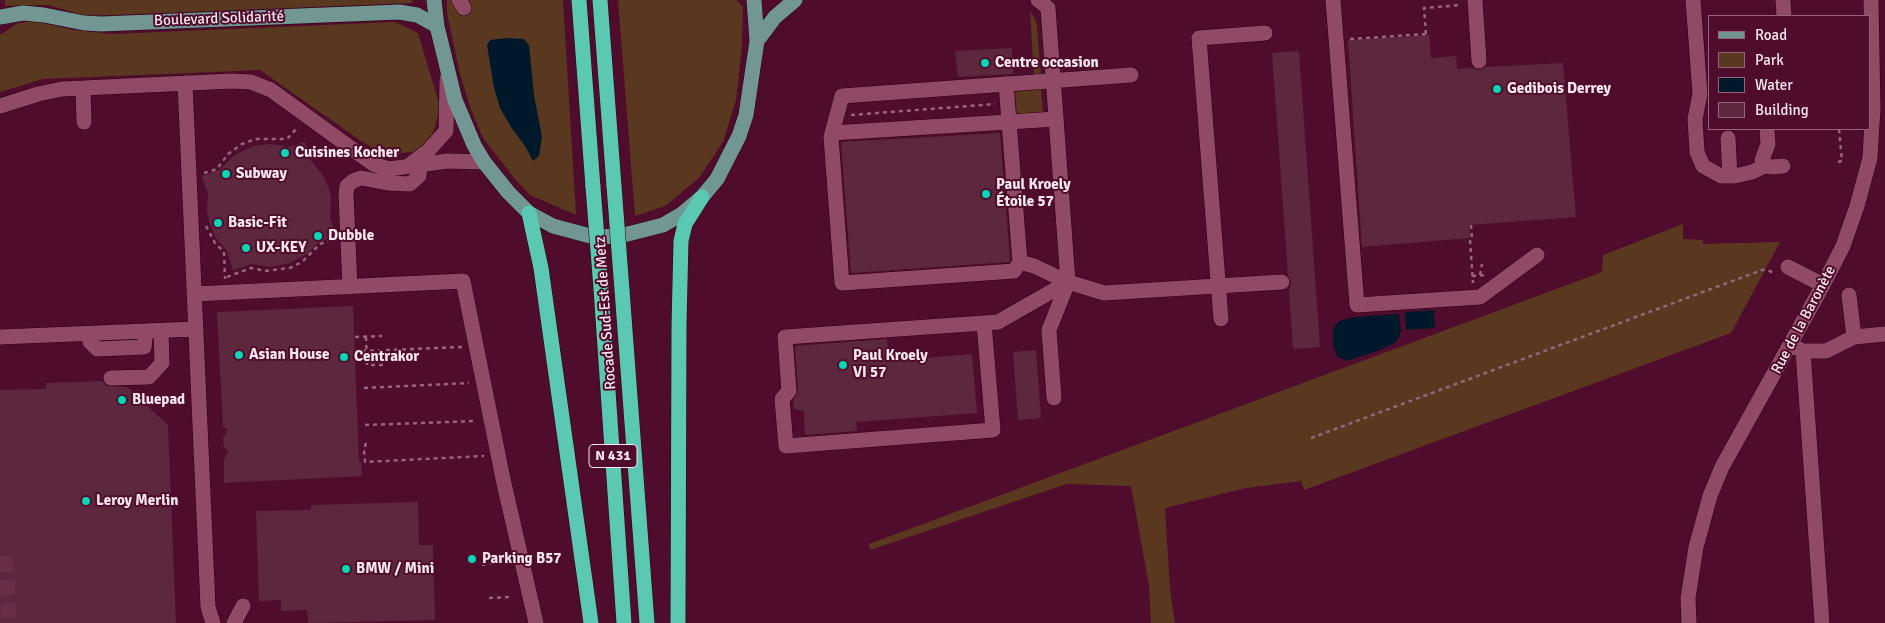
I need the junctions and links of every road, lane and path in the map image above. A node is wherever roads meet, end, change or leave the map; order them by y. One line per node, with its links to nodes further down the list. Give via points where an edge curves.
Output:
1 (434, 0): 14 (main road)
2 (579, 0): 99 (highway, Rocade Sud-Est de Metz / N 431, bridge)
3 (600, 0): 100 (highway, Rocade Sud-Est de Metz / N 431, bridge)
4 (754, 0): 18 (main road)
5 (795, 0): 18 (main road, via 775,17)
6 (1334, 0): 17 (street)
7 (1693, 0): 15 (street)
8 (1783, 0): 12 (street)
9 (1470, 1): 17 (path, via 1424,8 1426,34); 19 (street)
10 (1870, 1): 37 (street, Rue de la Baronète)
11 (1048, 3): 22 (street)
12 (1784, 15)
13 (0, 17): 14 (main road, Boulevard Solidarité, via 23,13 101,24 399,12 417,15)
14 (436, 26): 20 (main road)
15 (1702, 28): 45 (street, via 1700,94 1695,120 1697,152 1703,166 1721,176)
16 (1265, 33): 61 (street, via 1199,38)
17 (1337, 40): 51 (street, via 1357,306 1480,296)
18 (757, 41): 46 (main road, via 746,114 739,136 717,179)
19 (1479, 61)
20 (448, 74): 38 (main road, via 455,100); 43 (street, via 446,132 428,151)
21 (1131, 74): 22 (street)
22 (1054, 81): 24 (street); 30 (street)
23 (185, 83): 25 (street); 29 (street, via 251,82 271,90); 64 (street)
24 (1006, 84): 26 (street); 28 (street, via 842,96)
25 (83, 88): 27 (street, via 38,94); 31 (street)
26 (1008, 103): 28 (path); 32 (street)
27 (0, 106)
28 (837, 116): 35 (street)
29 (308, 117): 43 (street, via 373,164 389,169); 44 (path, via 287,139 256,139 242,144 228,154 217,169)
30 (1056, 119): 32 (street); 57 (street)
31 (84, 122)
32 (1010, 122): 35 (street); 52 (street)
33 (1767, 130): 41 (street, via 1768,144 1762,160)
34 (1839, 130): 39 (path, via 1842,161)
35 (832, 133): 52 (street, via 842,283 1014,271)
36 (1728, 138): 45 (street)
37 (1878, 140): 60 (street, Rue de la Baronète, via 1843,246)
38 (484, 162): 40 (street, via 448,161); 47 (main road)
39 (1838, 162)
40 (420, 166): 43 (street); 50 (street, via 419,176 410,184 361,178 348,186)
41 (1765, 166): 42 (street); 45 (street)
42 (1783, 166)
43 (404, 168)
44 (199, 174)
45 (1730, 176)
46 (702, 197): 47 (main road, via 663,225 620,236 594,237 575,233); 101 (highway, via 685,224 681,241)
47 (529, 213): 98 (highway, via 541,268)
48 (205, 220): 59 (path, via 215,243 224,252)
49 (1471, 225): 63 (path)
50 (348, 235): 59 (path, via 320,244 302,262 290,268 264,271 251,268); 62 (street)
51 (1537, 255)
52 (1020, 262): 57 (street)
53 (1482, 264): 55 (path)
54 (1786, 273): 60 (street); 87 (path, via 1762,270)
55 (1480, 275)
56 (217, 278): 59 (path)
57 (1068, 282): 61 (street, via 1104,293); 67 (street, via 998,322); 84 (street, via 1049,330)
58 (1282, 282): 61 (street)
59 (225, 285): 62 (street); 64 (street)
60 (1824, 285): 77 (street, Rue de la Baronète)
61 (1219, 286): 66 (street)
62 (350, 287): 97 (street, via 463,281)
63 (1473, 288)
64 (194, 294): 68 (street)
65 (1849, 295): 75 (street)
66 (1221, 319)
67 (984, 323): 67 (street, via 993,430 786,446 782,399 789,391 785,337)
68 (195, 329): 69 (street); 95 (street, via 208,608)
69 (153, 331): 73 (street); 81 (street, via 162,363 149,377)
70 (1885, 334): 75 (street)
71 (366, 336): 72 (path); 74 (path); 79 (path)
72 (382, 336)
73 (0, 337)
74 (355, 337)
75 (1854, 337): 77 (street, via 1826,351)
76 (462, 347): 79 (path)
77 (1797, 348): 102 (street, Rue de la Baronète, via 1722,467 1710,496 1691,572); 103 (street)
78 (362, 351): 79 (path)
79 (367, 351): 80 (path, via 367,366)
80 (383, 365)
81 (111, 378)
82 (469, 383): 83 (path)
83 (364, 388)
84 (1054, 398)
85 (480, 420): 86 (path)
86 (365, 425)
87 (1311, 438)
88 (366, 443): 89 (path, via 365,462 483,456)
89 (483, 447)
90 (501, 562): 91 (path)
91 (482, 565)
92 (511, 597): 93 (path)
93 (489, 598)
94 (243, 606): 96 (street)
95 (213, 623)
96 (234, 623)
97 (536, 623)
98 (591, 623)
99 (624, 623)
100 (647, 623)
101 (678, 623)
102 (1688, 623)
103 (1822, 623)

